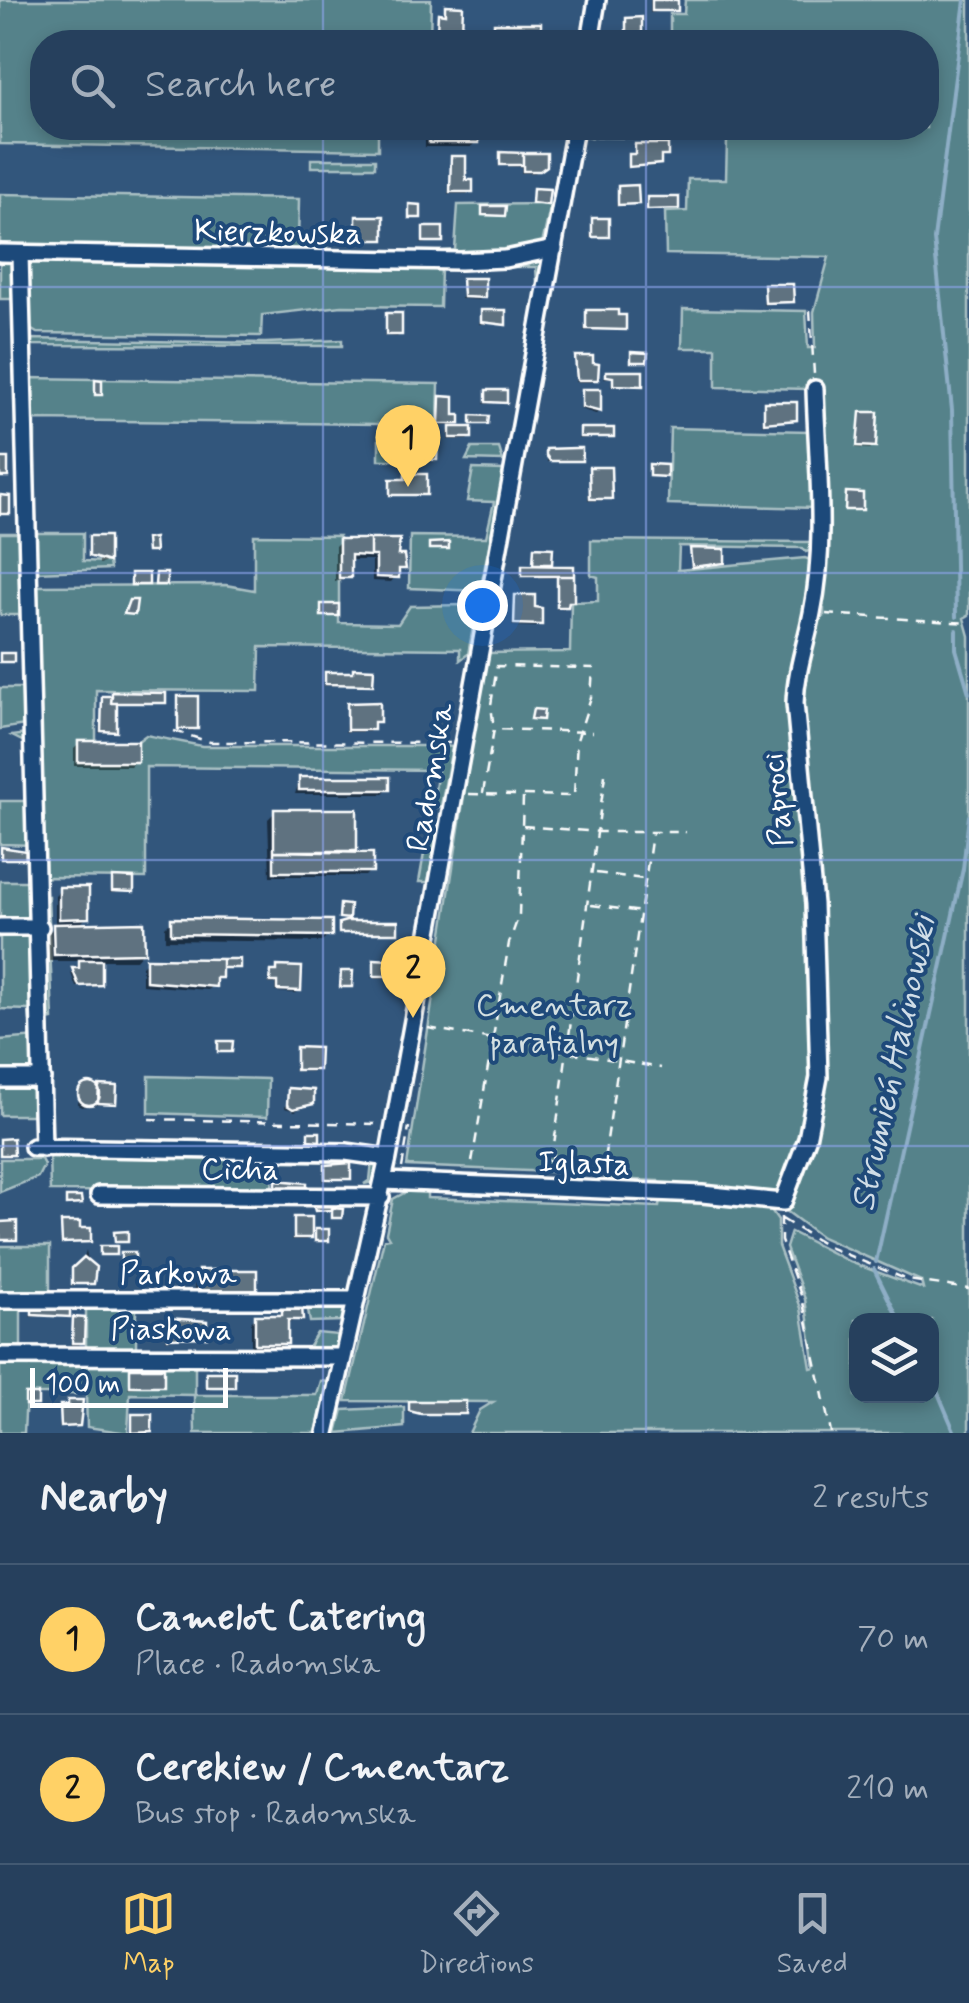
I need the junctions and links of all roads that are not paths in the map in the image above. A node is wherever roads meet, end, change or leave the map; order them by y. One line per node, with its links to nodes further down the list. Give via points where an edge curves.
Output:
1 (597, 0): 2 (street)
2 (592, 30)
3 (573, 140): 4 (street, Radomska)
4 (554, 249): 6 (street, Kierzkowska, via 460,260); 12 (street, Radomska)
5 (0, 253): 6 (street, Kierzkowska)
6 (20, 254): 9 (street)
7 (815, 389): 15 (street, Paproci, via 820,513 812,613 795,703 814,904 820,1077)
8 (0, 926): 9 (street)
9 (40, 927): 11 (street)
10 (0, 1079): 11 (street)
11 (42, 1079): 12 (street, via 38,1148)
12 (388, 1158): 13 (street, Radomska)
13 (382, 1189): 14 (street, Cicha); 15 (street, Iglasta, via 702,1194); 17 (street, Radomska)
14 (99, 1195)
15 (782, 1210)
16 (0, 1300): 17 (street, Parkowa)
17 (356, 1300): 19 (street, Radomska)
18 (0, 1356): 19 (street, Piaskowa)
19 (343, 1357): 20 (street, Radomska)
20 (326, 1433)

